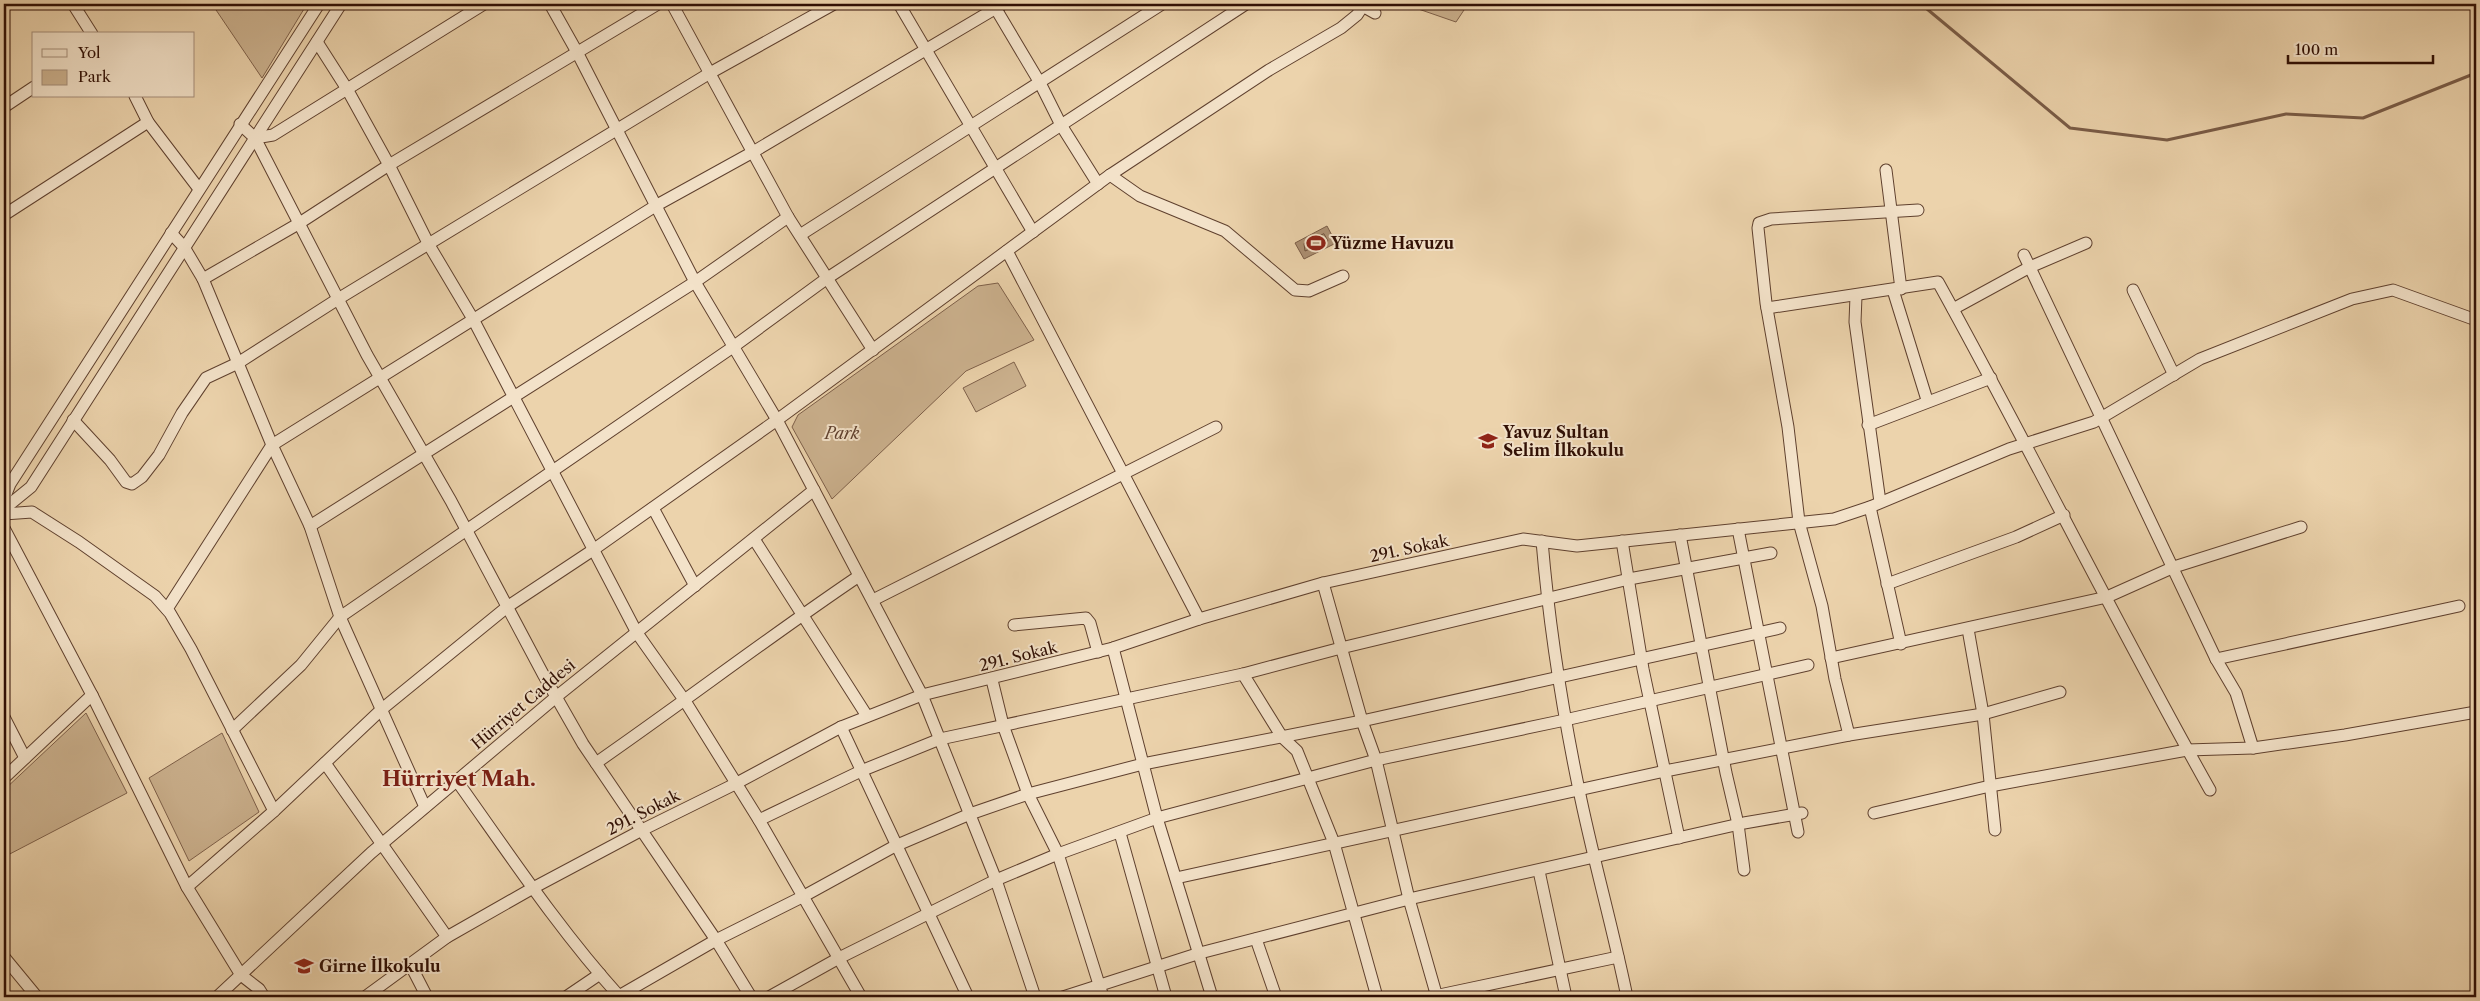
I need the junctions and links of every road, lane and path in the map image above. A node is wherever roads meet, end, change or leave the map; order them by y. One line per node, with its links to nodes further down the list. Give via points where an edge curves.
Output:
1 (73, 4): 15 (street)
2 (319, 4): 26 (street)
3 (341, 4): 16 (street)
4 (484, 4): 22 (street)
5 (550, 4): 18 (street)
6 (658, 4): 18 (street)
7 (672, 4): 19 (street)
8 (834, 4): 19 (street)
9 (899, 4): 17 (street)
10 (1162, 4): 20 (street)
11 (1246, 4): 27 (street)
12 (997, 5): 17 (street); 20 (street)
13 (1361, 5): 14 (street); 35 (street, via 1357,15 1342,28 1269,70)
14 (1375, 13)
15 (91, 32)
16 (317, 42): 22 (street); 30 (street)
17 (927, 51): 28 (street); 31 (street)
18 (577, 52): 29 (street); 32 (street)
19 (710, 73): 29 (street); 31 (street)
20 (1040, 83): 27 (street); 28 (street)
21 (32, 88): 24 (street)
22 (347, 89): 30 (street, via 273,135); 32 (street)
23 (136, 98): 25 (street)
24 (4, 107)
25 (148, 122): 37 (street); 41 (street)
26 (240, 124): 30 (street); 37 (street)
27 (1061, 125): 33 (street); 36 (street)
28 (970, 126): 33 (street); 46 (street)
29 (616, 130): 38 (street); 48 (street)
30 (255, 138): 43 (street); 49 (street)
31 (753, 152): 38 (street); 42 (street)
32 (389, 164): 43 (street); 48 (street)
33 (995, 168): 44 (street); 55 (street)
34 (1886, 170): 40 (street)
35 (1110, 175): 36 (street); 53 (street, via 1140,196 1225,231 1295,290 1309,291)
36 (1098, 184): 44 (street)
37 (199, 189): 45 (street)
38 (657, 205): 56 (street); 63 (street)
39 (1918, 210): 40 (street)
40 (1893, 211): 57 (street); 61 (street, via 1771,219 1760,223)
41 (4, 214)
42 (788, 217): 46 (street); 56 (street)
43 (298, 224): 54 (street); 60 (street)
44 (1033, 232): 50 (street)
45 (171, 233): 49 (street); 84 (street, via 10,484)
46 (800, 235): 55 (street)
47 (2086, 243): 52 (street)
48 (429, 245): 60 (street); 63 (street)
49 (184, 247): 54 (street); 74 (street)
50 (1007, 251): 66 (street); 82 (street)
51 (2024, 255): 52 (street)
52 (2030, 267): 62 (street); 73 (street)
53 (1343, 276)
54 (203, 279): 67 (street)
55 (826, 279): 65 (street); 66 (street)
56 (695, 282): 65 (street); 71 (street)
57 (1897, 290): 59 (street); 62 (street, via 1938,282); 72 (street)
58 (2132, 290): 68 (street)
59 (1856, 296): 61 (street); 76 (street, via 1855,322)
60 (338, 299): 67 (street); 69 (street)
61 (1767, 308): 90 (street, via 1788,427)
62 (1952, 309): 70 (street)
63 (473, 319): 69 (street); 71 (street)
64 (2476, 320): 68 (street, 291. Sokak, via 2393,290 2352,299 2200,359)
65 (733, 347): 75 (street); 81 (street)
66 (872, 350): 75 (street)
67 (238, 363): 74 (street, via 206,378 159,455 142,477 132,484 126,482); 79 (street)
68 (2174, 375): 73 (street, 291. Sokak)
69 (380, 378): 79 (street); 80 (street)
70 (1991, 378): 72 (street); 78 (street)
71 (514, 398): 80 (street); 81 (street)
72 (1928, 400): 76 (street)
73 (2102, 417): 78 (street, 291. Sokak); 103 (street)
74 (73, 420): 87 (street, via 31,487)
75 (777, 420): 83 (street); 86 (street)
76 (1868, 425): 85 (street)
77 (1216, 427): 82 (street)
78 (2025, 444): 85 (street, 291. Sokak); 89 (street)
79 (272, 445): 91 (street); 115 (street)
80 (423, 452): 91 (street); 95 (street)
81 (551, 471): 95 (street); 100 (street)
82 (1123, 475): 111 (street); 118 (street)
83 (814, 490): 97 (street, Hürriyet Caddesi); 105 (street)
84 (4, 499)
85 (1875, 504): 90 (street, 291. Sokak, via 1834,519); 108 (street)
86 (653, 508): 100 (street); 109 (street)
87 (4, 509)
88 (4, 514): 115 (street, via 32,512 148,591)
89 (2064, 515): 108 (street, via 2016,537); 110 (street)
90 (1799, 522): 94 (street, 291. Sokak); 129 (street, via 1822,606)
91 (310, 526): 117 (street)
92 (2301, 527): 103 (street)
93 (4, 528): 139 (street)
94 (1738, 529): 96 (street, 291. Sokak); 102 (street)
95 (466, 530): 114 (street); 117 (street)
96 (1680, 535): 99 (street, 291. Sokak); 104 (street)
97 (754, 539): 109 (street, Hürriyet Caddesi); 116 (street)
98 (1542, 541): 99 (street, 291. Sokak, via 1577,546); 107 (street, 291. Sokak, via 1523,539); 112 (street)
99 (1622, 541): 106 (street)
100 (593, 550): 114 (street); 123 (street)
101 (1771, 553): 102 (street)
102 (1743, 558): 104 (street); 122 (street)
103 (2174, 567): 110 (street); 131 (street)
104 (1686, 569): 106 (street); 125 (street)
105 (860, 576): 111 (street); 116 (street)
106 (1629, 579): 112 (street); 130 (street)
107 (1323, 583): 118 (street, 291. Sokak); 127 (street)
108 (1887, 584): 124 (street)
109 (695, 586): 123 (street, Hürriyet Caddesi)
110 (2106, 597): 121 (street); 160 (street)
111 (872, 600): 140 (street)
112 (1547, 600): 127 (street); 135 (street)
113 (2459, 606): 131 (street)
114 (507, 608): 141 (street); 145 (street)
115 (167, 609): 154 (street)
116 (802, 614): 143 (street); 148 (street)
117 (340, 617): 145 (street); 154 (street, via 301,665)
118 (1199, 619): 126 (street, 291. Sokak)
119 (1014, 625): 128 (street, via 1086,618)
120 (1780, 628): 122 (street)
121 (1968, 629): 124 (street); 147 (street)
122 (1758, 632): 125 (street); 134 (street)
123 (637, 633): 141 (street, Hürriyet Caddesi); 143 (street)
124 (1901, 644): 129 (street)
125 (1703, 645): 130 (street); 137 (street)
126 (1113, 648): 128 (street, 291. Sokak); 142 (street)
127 (1341, 648): 133 (street); 151 (street)
128 (1098, 652): 136 (street, 291. Sokak)
129 (1831, 658): 155 (street)
130 (1642, 659): 135 (street); 144 (street)
131 (2216, 659): 159 (street, via 2236,693)
132 (1808, 665): 134 (street)
133 (1244, 674): 142 (street); 156 (street)
134 (1766, 674): 137 (street); 158 (street)
135 (1560, 677): 150 (street); 151 (street)
136 (992, 680): 140 (street, 291. Sokak); 152 (street)
137 (1710, 687): 144 (street); 162 (street)
138 (2060, 692): 147 (street)
139 (92, 695): 161 (street); 200 (street)
140 (922, 695): 148 (street, 291. Sokak); 157 (street)
141 (556, 697): 165 (street); 171 (street, Hürriyet Caddesi)
142 (1126, 699): 152 (street); 166 (street)
143 (685, 701): 165 (street); 172 (street)
144 (1650, 701): 150 (street); 168 (street)
145 (382, 709): 164 (street); 177 (street)
146 (2476, 712): 159 (street)
147 (1983, 714): 155 (street); 173 (street)
148 (867, 716): 153 (street, 291. Sokak)
149 (4, 717): 161 (street)
150 (1565, 720): 163 (street); 174 (street)
151 (1362, 721): 156 (street); 163 (street)
152 (1003, 725): 157 (street); 176 (street)
153 (840, 727): 167 (street); 172 (street, 291. Sokak)
154 (232, 730): 178 (street)
155 (1849, 735): 158 (street)
156 (1282, 737): 166 (street); 170 (street, via 1297,750)
157 (940, 739): 167 (street); 180 (street)
158 (1780, 748): 162 (street); 181 (street)
159 (2254, 748): 160 (street)
160 (2188, 750): 173 (street); 175 (street)
161 (25, 758): 169 (street)
162 (1723, 759): 168 (street); 184 (street)
163 (1376, 760): 170 (street); 185 (street)
164 (324, 763): 178 (street); 192 (street)
165 (596, 763): 186 (street)
166 (1144, 764): 176 (street); 182 (street)
167 (861, 771): 183 (street); 193 (street)
168 (1665, 771): 174 (street); 190 (street)
169 (4, 778)
170 (1308, 778): 182 (street); 191 (street)
171 (457, 781): 177 (street, Hürriyet Caddesi); 201 (street)
172 (735, 784): 183 (street); 186 (street, 291. Sokak)
173 (1990, 786): 179 (street); 187 (street)
174 (1578, 789): 185 (street); 195 (street)
175 (2210, 790)
176 (1028, 794): 180 (street); 194 (street)
177 (425, 807): 192 (street, Hürriyet Caddesi)
178 (274, 811): 200 (street)
179 (1874, 813)
180 (970, 814): 193 (street); 199 (street)
181 (1798, 814): 184 (street); 188 (street)
182 (1157, 818): 189 (street); 198 (street)
183 (759, 820): 202 (street)
184 (1738, 824): 190 (street); 196 (street)
185 (1393, 829): 191 (street); 203 (street)
186 (642, 830): 201 (street, 291. Sokak); 208 (street)
187 (1995, 830)
188 (1798, 832)
189 (1120, 833): 194 (street); 214 (street)
190 (1679, 838): 195 (street)
191 (1334, 842): 198 (street); 205 (street)
192 (382, 844): 206 (street); 217 (street, Hürriyet Caddesi)
193 (895, 846): 202 (street); 204 (street)
194 (1058, 854): 199 (street); 218 (street)
195 (1594, 857): 197 (street); 211 (street)
196 (1744, 870)
197 (1539, 871): 203 (street); 215 (street)
198 (1176, 878): 209 (street)
199 (996, 880): 204 (street); 230 (street)
200 (187, 887): 217 (street)
201 (534, 888): 206 (street, 291. Sokak); 216 (street)
202 (804, 896): 208 (street); 212 (street)
203 (1409, 899): 205 (street); 236 (street)
204 (928, 913): 212 (street); 229 (street)
205 (1355, 913): 207 (street); 235 (street)
206 (447, 937): 213 (street, 291. Sokak)
207 (1256, 938): 209 (street); 234 (street)
208 (716, 940): 225 (street); 226 (street)
209 (1200, 954): 214 (street); 233 (street)
210 (4, 957): 219 (street)
211 (1618, 957): 215 (street); 238 (street)
212 (839, 958): 227 (street); 228 (street)
213 (410, 964): 222 (street, 291. Sokak); 223 (street)
214 (1157, 967): 218 (street); 232 (street)
215 (1560, 968): 236 (street); 237 (street)
216 (600, 974): 224 (street); 225 (street)
217 (241, 975): 220 (street, Hürriyet Caddesi); 221 (street)
218 (1102, 992): 231 (street)
219 (38, 997)
220 (217, 997)
221 (264, 997)
222 (364, 997)
223 (427, 997)
224 (566, 997)
225 (620, 997)
226 (751, 997)
227 (769, 997)
228 (861, 997)
229 (968, 997)
230 (1035, 997)
231 (1063, 997)
232 (1166, 997)
233 (1212, 997)
234 (1276, 997)
235 (1377, 997)
236 (1435, 997)
237 (1566, 997)
238 (1627, 997)

